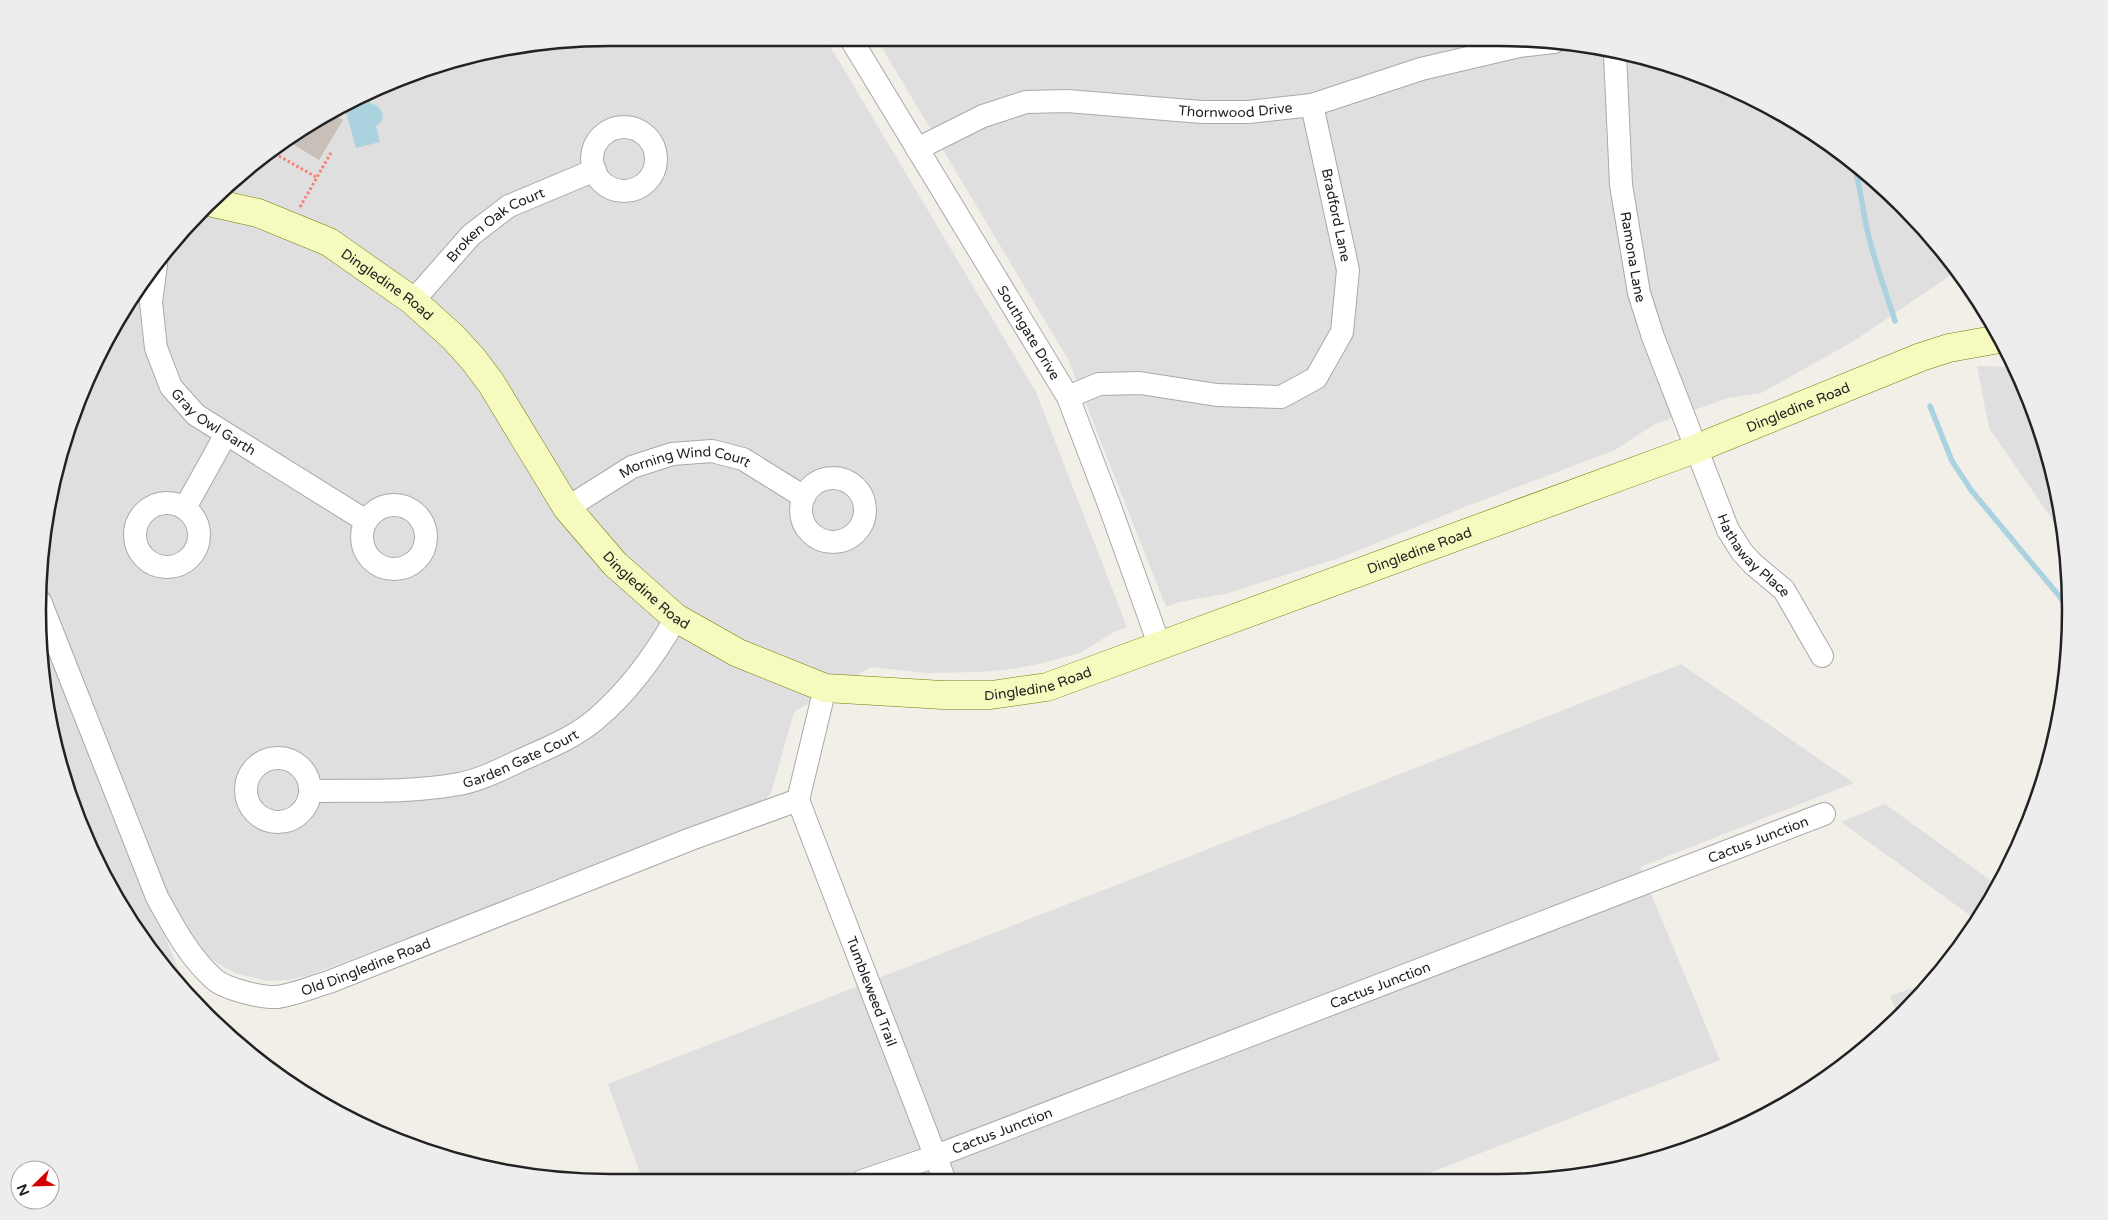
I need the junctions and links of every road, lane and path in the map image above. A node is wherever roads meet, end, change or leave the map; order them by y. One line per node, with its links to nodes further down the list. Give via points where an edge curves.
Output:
1 (855, 46): 5 (street, Southgate Drive)
2 (1518, 47): 4 (street, Thornwood Drive, via 1421,69)
3 (1615, 59): 17 (street, Ramona Lane, via 1621,185 1639,293 1652,337)
4 (1312, 105): 5 (street, Thornwood Drive, via 1248,112 1202,112 1067,101 1026,102 983,116); 15 (street, Bradford Lane, via 1348,270 1342,332 1316,378 1281,397 1217,395 1140,383 1100,384)
5 (917, 149): 15 (street, Southgate Drive)
6 (332, 151): 9 (path)
7 (279, 156): 9 (path)
8 (595, 170): 13 (street, Broken Oak Court, via 509,206 471,235)
9 (316, 177): 11 (path)
10 (218, 204): 13 (street, Dingledine Road, via 258,213 329,242)
11 (297, 212)
12 (154, 279): 16 (street, Gray Owl Garth, via 151,302 156,348 171,387 196,415)
13 (413, 301): 20 (street, Dingledine Road, via 453,337 491,383)
14 (1992, 339): 17 (street, Dingledine Road, via 1921,357)
15 (1068, 397): 24 (street, Southgate Drive)
16 (226, 434): 19 (street); 21 (street, Gray Owl Garth)
17 (1695, 449): 24 (street, Dingledine Road); 25 (street, Hathaway Place, via 1728,530 1753,564 1784,590)
18 (804, 497): 20 (street, Morning Wind Court, via 743,459 712,451 672,454 632,467)
19 (185, 508)
20 (567, 508): 23 (street, Dingledine Road, via 614,564)
21 (366, 521)
22 (46, 618): 28 (street, Old Dingledine Road, via 158,897 178,937 215,980 257,995 277,996 320,985)
23 (676, 618): 26 (street, Dingledine Road, via 738,654); 27 (street, Garden Gate Court, via 632,682 596,720 542,751 490,775 460,784)
24 (1160, 647): 26 (street, Dingledine Road, via 1048,687 991,695)
25 (1822, 656)
26 (825, 688): 28 (street)
27 (310, 791)
28 (798, 800): 30 (street, Tumbleweed Trail)
29 (1824, 814): 30 (street, Cactus Junction)
30 (936, 1156): 31 (street, Cactus Junction); 32 (street, Tumbleweed Trail)
31 (883, 1174)
32 (942, 1174)

